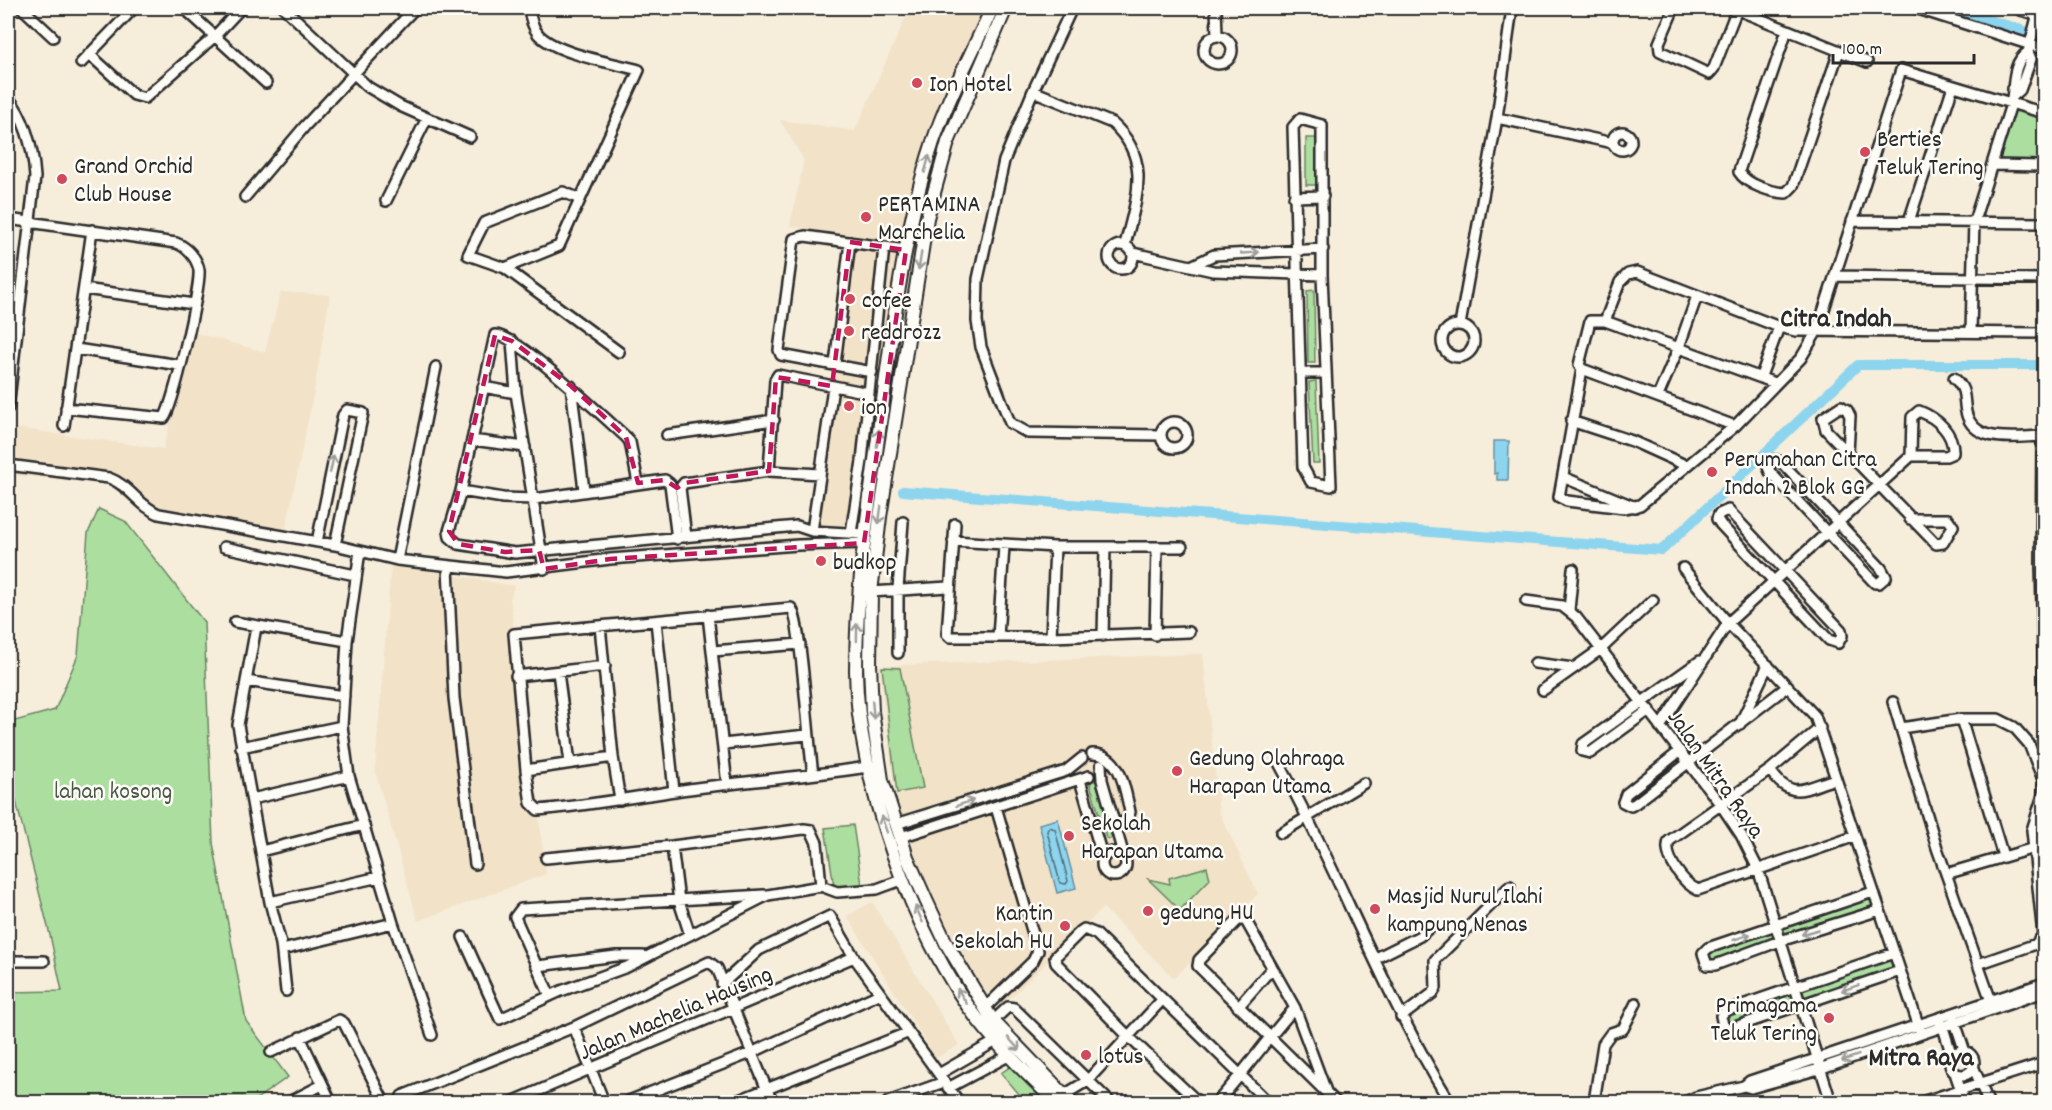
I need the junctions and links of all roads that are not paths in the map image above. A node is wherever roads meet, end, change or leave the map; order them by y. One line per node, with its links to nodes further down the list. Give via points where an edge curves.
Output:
1 (22, 8): 20 (street)
2 (134, 8): 25 (street)
3 (184, 8): 21 (street)
4 (241, 8): 21 (street)
5 (284, 8): 28 (street)
6 (415, 8): 28 (street)
7 (529, 8): 44 (street, via 532,25 547,41 639,70)
8 (992, 8): 57 (main road, one-way to 8, via 935,137)
9 (1006, 8): 155 (main road, one-way to 155, via 948,142 930,204)
10 (1071, 8): 31 (street)
11 (1216, 8): 19 (street)
12 (1512, 8): 36 (street)
13 (1674, 8): 14 (street, via 1659,43 1660,51 1709,74)
14 (1735, 8): 18 (street)
15 (1915, 8): 22 (street)
16 (2020, 8): 17 (main road)
17 (2040, 17): 22 (street)
18 (1787, 30): 24 (street); 24 (street, via 1740,168 1746,180 1779,192 1789,190)
19 (1217, 35)
20 (53, 37)
21 (214, 37): 25 (street, via 141,99); 29 (street)
22 (2031, 45): 23 (street); 33 (street, via 2025,77)
23 (2044, 49)
24 (1839, 51): 27 (street)
25 (89, 54): 26 (street)
26 (81, 63)
27 (1867, 63)
28 (356, 74): 35 (street, via 383,96); 42 (street, via 305,126)
29 (266, 83)
30 (1953, 86): 33 (street); 47 (street, via 1901,70); 48 (street)
31 (1033, 91): 54 (street, via 1112,123 1122,131 1140,177); 103 (street, via 1004,161 978,279 976,321 1004,411 1010,423 1028,433)
32 (8, 97): 50 (street, via 27,130 34,155)
33 (2012, 100): 34 (street); 39 (street)
34 (2044, 113)
35 (427, 118): 37 (street); 45 (street)
36 (1497, 118): 38 (street); 71 (street)
37 (470, 137)
38 (1613, 143)
39 (1993, 165): 40 (street); 49 (street)
40 (2044, 166)
41 (1323, 196): 43 (street); 43 (street, via 1322,125 1300,119 1293,127); 56 (street)
42 (245, 197)
43 (1294, 197): 58 (street)
44 (580, 200): 61 (street, via 559,246); 61 (street, via 563,192 484,223 468,255)
45 (386, 201)
46 (8, 219): 50 (street)
47 (1852, 221): 48 (street); 64 (street)
48 (1909, 221): 49 (street)
49 (1974, 221): 51 (street); 65 (street)
50 (30, 222): 52 (street); 96 (street)
51 (2044, 223)
52 (92, 230): 67 (street); 69 (street, via 184,246 199,269)
53 (850, 242): 55 (street); 80 (street); 80 (street, via 805,236 794,239 779,350 784,357)
54 (1125, 245): 59 (street); 59 (street, via 1110,250 1113,266 1128,267)
55 (884, 247): 57 (street); 84 (street)
56 (1323, 249): 58 (street); 63 (street)
57 (906, 250): 110 (main road, one-way to 57)
58 (1296, 250): 60 (street, one-way to 58, via 1214,255); 62 (street)
59 (1133, 253): 60 (street)
60 (1193, 265): 62 (street, via 1213,271)
61 (505, 268): 79 (street)
62 (1297, 275): 63 (street); 85 (street)
63 (1322, 275): 86 (street)
64 (1835, 276): 65 (street); 73 (street)
65 (1972, 277): 66 (street); 74 (street)
66 (2044, 279)
67 (84, 289): 69 (street); 78 (street)
68 (1697, 296): 70 (street, via 1637,272 1628,274 1620,282); 72 (street); 77 (street)
69 (194, 304): 81 (street)
70 (1605, 321): 77 (street); 83 (street, via 1590,321 1579,365)
71 (1460, 325)
72 (1779, 327): 73 (street); 87 (street)
73 (1817, 331): 74 (street); 89 (street, via 1802,358)
74 (1971, 331): 75 (street)
75 (2044, 333)
76 (512, 341): 90 (street); 91 (street, via 499,334 494,336); 93 (street)
77 (1679, 347): 87 (street); 95 (street)
78 (76, 349): 81 (street); 97 (street)
79 (619, 352)
80 (835, 364): 84 (street)
81 (179, 365): 97 (street, via 164,418)
82 (436, 367): 144 (street)
83 (1582, 369): 95 (street); 99 (street)
84 (872, 372): 94 (street)
85 (1300, 373): 86 (street); 86 (street, via 1303,467 1311,482 1331,486)
86 (1326, 373)
87 (1761, 376): 89 (street)
88 (1954, 378): 104 (street, via 1962,385 1966,412 1975,431 1985,436)
89 (1775, 383): 101 (street)
90 (571, 386): 116 (street, via 630,442); 118 (street)
91 (483, 387): 93 (street); 105 (street)
92 (833, 387): 94 (street); 98 (street, via 778,375); 114 (street)
93 (516, 393): 106 (street)
94 (869, 393): 109 (street)
95 (1658, 396): 101 (street)
96 (8, 408)
97 (66, 408): 100 (street)
98 (774, 420): 102 (street); 113 (street)
99 (1571, 421): 112 (street, via 1632,441); 115 (street)
100 (64, 426)
101 (1735, 426): 112 (street)
102 (667, 435)
103 (1161, 435)
104 (2043, 436): 145 (street)
105 (472, 440): 106 (street); 119 (street)
106 (525, 447): 122 (street)
107 (1848, 453): 107 (street, via 1850,416 1841,406 1827,414 1823,423); 117 (street)
108 (1911, 456): 108 (street, via 1912,417 1919,411 1944,427 1953,441 1953,453); 117 (street)
109 (862, 461): 110 (street); 130 (street)
110 (875, 462): 132 (main road)
111 (8, 465): 134 (street, via 109,477 159,514)
112 (1685, 465): 123 (street)
113 (769, 471): 114 (street); 131 (street, via 681,485)
114 (820, 474): 128 (street)
115 (1563, 477): 123 (street); 123 (street, via 1559,497 1562,500)
116 (638, 483): 118 (street); 131 (street, via 669,482)
117 (1879, 484): 124 (street); 126 (street)
118 (584, 490): 122 (street)
119 (461, 491): 122 (street); 142 (street, via 449,531 454,541 505,552)
120 (326, 494): 121 (street); 121 (street, one-way to 121, via 343,415 347,410 354,411 363,413); 134 (street)
121 (345, 497): 135 (street)
122 (534, 498): 142 (street)
123 (1635, 507)
124 (1910, 519)
125 (903, 522): 154 (street)
126 (1837, 522): 129 (street); 129 (street, via 1884,573 1883,580 1875,583); 129 (street, via 1781,462 1770,462 1770,472)
127 (955, 524): 133 (street)
128 (812, 531): 130 (street); 131 (street, via 797,526)
129 (1826, 532): 150 (street)
130 (851, 533): 132 (street)
131 (682, 538): 142 (street)
132 (864, 539): 148 (street, via 610,559); 207 (main road, one-way to 132, via 856,672)
133 (953, 541): 137 (street); 153 (street)
134 (316, 542): 135 (street)
135 (335, 545): 143 (street)
136 (224, 546): 151 (street)
137 (1004, 546): 138 (street); 168 (street)
138 (1055, 547): 139 (street); 169 (street)
139 (1105, 547): 141 (street); 167 (street)
140 (1182, 547): 141 (street)
141 (1157, 548): 166 (street)
142 (541, 550): 148 (street)
143 (360, 551): 144 (street); 151 (street)
144 (397, 560): 146 (street)
145 (2043, 565): 185 (street)
146 (448, 567): 148 (street, via 506,572); 235 (street, via 454,698)
147 (1683, 568): 162 (street)
148 (544, 569)
149 (1573, 569): 158 (street)
150 (1785, 569): 152 (street); 152 (street, via 1733,513 1728,510 1719,514 1721,525); 152 (street, via 1841,630 1838,643 1828,640)
151 (355, 574): 170 (street)
152 (1772, 580): 162 (street)
153 (948, 587): 154 (street); 168 (street, via 949,636)
154 (898, 589): 155 (street); 174 (street)
155 (871, 592): 222 (main road, one-way to 222, via 870,664 877,753)
156 (1653, 600): 172 (street)
157 (1526, 601): 158 (street)
158 (1569, 610): 172 (street, Jalan Mitra Raya)
159 (708, 615): 160 (street); 171 (street, via 791,608 796,614); 173 (street)
160 (656, 621): 163 (street); 216 (street)
161 (235, 622): 164 (street)
162 (1728, 623): 175 (street); 177 (street)
163 (600, 626): 178 (street); 181 (street, via 514,634)
164 (256, 627): 170 (street); 182 (street)
165 (1189, 632): 166 (street)
166 (1155, 635): 167 (street)
167 (1103, 636): 169 (street)
168 (998, 637): 169 (street)
169 (1051, 637)
170 (347, 641): 186 (street)
171 (800, 644): 173 (street); 196 (street)
172 (1601, 650): 179 (street); 187 (street, Jalan Mitra Raya)
173 (713, 651): 197 (street)
174 (898, 653)
175 (1705, 657): 187 (street); 192 (street)
176 (1535, 663): 179 (street)
177 (1768, 665): 183 (street); 193 (street)
178 (605, 666): 180 (street); 201 (street)
179 (1574, 668): 184 (street)
180 (558, 672): 181 (street); 203 (street)
181 (516, 676): 208 (street)
182 (246, 681): 186 (street); 198 (street, via 237,716)
183 (1788, 686): 193 (street); 194 (street, via 1815,716)
184 (1543, 690)
185 (2044, 694)
186 (344, 696): 191 (street)
187 (1641, 700): 189 (street, Jalan Mitra Raya); 189 (street, via 1583,744 1582,751 1590,753)
188 (1893, 702): 195 (street)
189 (1648, 710): 192 (street, Jalan Mitra Raya)
190 (1961, 719): 195 (street); 229 (street, via 1998,718 2014,727 2029,744 2044,782 2033,827); 231 (street)
191 (342, 726): 198 (street); 211 (street)
192 (1660, 727): 199 (street, Jalan Mitra Raya)
193 (1739, 727): 205 (street)
194 (1820, 728): 209 (street); 213 (street)
195 (1900, 728): 237 (street)
196 (807, 735): 197 (street); 210 (street)
197 (723, 744): 215 (street)
198 (241, 747): 217 (street)
199 (1680, 751): 205 (street, Jalan Mitra Raya); 205 (street, via 1626,794 1623,802 1631,806)
200 (1092, 754): 202 (street); 206 (street); 224 (street, via 1104,754 1115,763 1130,811 1128,818)
201 (613, 757): 203 (street); 218 (street)
202 (1082, 758): 212 (street, via 1079,768); 222 (street, one-way to 202, via 1066,771)
203 (570, 763): 208 (street)
204 (1279, 763): 221 (street)
205 (1690, 763): 219 (street, Jalan Mitra Raya)
206 (1101, 765): 212 (street, via 1098,772); 224 (street)
207 (867, 767): 210 (street); 239 (main road, one-way to 207)
208 (526, 770): 218 (street, via 531,803 538,810)
209 (1770, 770): 213 (street, via 1779,784 1795,790); 219 (street)
210 (813, 774): 215 (street)
211 (349, 776): 217 (street); 223 (street)
212 (1084, 778): 220 (street); 233 (street)
213 (1835, 779): 227 (street)
214 (1364, 783): 221 (street)
215 (727, 785): 216 (street)
216 (674, 792): 218 (street)
217 (252, 799): 230 (street)
218 (620, 800)
219 (1721, 805): 236 (street, Jalan Mitra Raya); 236 (street, via 1669,841 1668,854 1692,888 1698,890)
220 (996, 807): 226 (street); 277 (street, via 1038,951 1033,961)
221 (1308, 816): 225 (street); 258 (street)
222 (896, 824): 226 (main road)
223 (364, 825): 230 (street); 238 (street)
224 (1115, 826): 234 (street)
225 (1281, 833)
226 (901, 837): 253 (main road)
227 (1853, 837): 236 (street); 242 (street)
228 (672, 846): 232 (street); 240 (street, via 799,828 811,830 817,843); 244 (street)
229 (2034, 848): 231 (street); 261 (street, via 2041,940)
230 (261, 851): 245 (street)
231 (2003, 856): 237 (street)
232 (546, 858)
233 (1103, 859): 234 (street, via 1113,852); 234 (street, via 1104,871 1114,876 1124,871)
234 (1125, 860)
235 (475, 864)
236 (1758, 869): 248 (street, Jalan Mitra Raya)
237 (1946, 874): 261 (street)
238 (379, 877): 245 (street); 247 (street)
239 (904, 879): 240 (street, via 877,889 837,892); 253 (main road, one-way to 239)
240 (821, 886): 243 (street)
241 (1510, 886): 280 (street, via 1434,960 1436,988)
242 (1873, 892): 246 (street); 248 (street)
243 (768, 895): 244 (street); 250 (street)
244 (679, 901): 250 (street); 262 (street, via 521,909 515,917)
245 (270, 902): 254 (street)
246 (1880, 910): 252 (street, one-way to 252); 255 (street)
247 (393, 923): 254 (street); 287 (street)
248 (1775, 926): 252 (street, Jalan Mitra Raya); 252 (street, one-way to 248, via 1711,966 1704,958 1708,948)
249 (1430, 927): 258 (street)
250 (690, 935): 256 (street)
251 (463, 937): 271 (street, via 500,1019)
252 (1780, 941): 267 (street, Jalan Mitra Raya)
253 (940, 946): 277 (main road); 291 (main road, one-way to 253, via 977,1019)
254 (282, 950): 268 (street)
255 (1894, 953): 264 (street); 267 (street)
256 (646, 956): 262 (street); 271 (street)
257 (854, 957): 266 (street, Jalan Machelia Hausing, via 830,916 759,950); 270 (street, Jalan Machelia Hausing); 279 (street, Jalan Machelia Hausing)
258 (1376, 958): 280 (street)
259 (44, 961): 260 (street)
260 (8, 962)
261 (1978, 964): 273 (street)
262 (538, 966): 271 (street)
263 (1272, 968): 276 (street); 276 (street, via 1243,919 1199,960 1200,969); 278 (street)
264 (1900, 971): 275 (street, one-way to 275); 285 (street)
265 (2044, 983): 273 (street)
266 (722, 984): 279 (street); 284 (street, Jalan Machelia Hausing, via 717,968 709,962)
267 (1794, 987): 275 (street, Jalan Mitra Raya); 275 (street, via 1725,1011 1721,1016 1723,1025 1729,1029)
268 (286, 991)
269 (2044, 992): 281 (street)
270 (879, 994): 286 (street, Jalan Machelia Hausing); 294 (street)
271 (549, 996)
272 (1162, 1000): 289 (street); 289 (street, via 1090,930 1081,931 1059,953 1054,960 1061,970); 303 (street)
273 (1991, 1001): 281 (street)
274 (1636, 1003): 330 (street, via 1623,1029 1611,1033 1603,1044)
275 (1800, 1006): 297 (street, Jalan Mitra Raya)
276 (1238, 1007): 290 (street)
277 (985, 1008): 282 (main road)
278 (1295, 1008): 290 (street); 311 (street)
279 (732, 1010): 294 (street); 300 (street, Jalan Machelia Hausing)
280 (1401, 1017): 329 (street)
281 (1953, 1018): 283 (street); 293 (street)
282 (993, 1021): 305 (street, via 1008,1007 1014,1008); 312 (main road, one-way to 312)
283 (1941, 1022): 285 (street); 296 (street)
284 (574, 1027): 300 (street); 316 (street, Jalan Machelia Hausing, via 402,1095)
285 (1920, 1029): 297 (street); 301 (street, one-way to 301)
286 (907, 1033): 304 (street, Jalan Machelia Hausing); 309 (street)
287 (432, 1035)
288 (300, 1037): 292 (street); 307 (street); 315 (street, via 335,1020 344,1023)
289 (1129, 1037): 305 (street); 325 (street)
290 (1268, 1038): 303 (street); 311 (street)
291 (996, 1041): 295 (main road); 304 (street)
292 (271, 1052)
293 (1965, 1052): 296 (street); 299 (street, via 1973,1059)
294 (751, 1053): 309 (street); 319 (street)
295 (1010, 1055): 304 (street); 312 (main road)
296 (1952, 1056): 302 (street, via 1950,1064)
297 (1815, 1058): 301 (street, Jalan Mitra Raya); 308 (street)
298 (2044, 1063): 306 (street)
299 (1973, 1066): 302 (street, via 1966,1074); 306 (street)
300 (591, 1069): 317 (street, Jalan Machelia Hausing); 318 (street)
301 (1819, 1069): 308 (street, via 1751,1088); 332 (street, Jalan Mitra Raya)
302 (1955, 1073): 310 (street)
303 (1241, 1077): 326 (street); 327 (street)
304 (944, 1081): 322 (street); 323 (street, Jalan Machelia Hausing)
305 (1087, 1081): 312 (street); 324 (street)
306 (1982, 1083): 310 (street); 335 (street)
307 (322, 1085): 313 (street); 314 (street)
308 (1744, 1086): 331 (street)
309 (766, 1089): 320 (street); 321 (street)
310 (1961, 1091): 333 (street); 334 (street)
311 (1327, 1094): 328 (street)
312 (1064, 1100)
313 (289, 1102)
314 (331, 1102)
315 (384, 1102)
316 (400, 1102)
317 (512, 1102)
318 (604, 1102)
319 (626, 1102)
320 (734, 1102)
321 (772, 1102)
322 (888, 1102)
323 (959, 1102)
324 (1110, 1102)
325 (1198, 1102)
326 (1217, 1102)
327 (1268, 1102)
328 (1336, 1102)
329 (1450, 1102)
330 (1594, 1102)
331 (1685, 1102)
332 (1831, 1102)
333 (1922, 1102)
334 (1965, 1102)
335 (1988, 1102)

